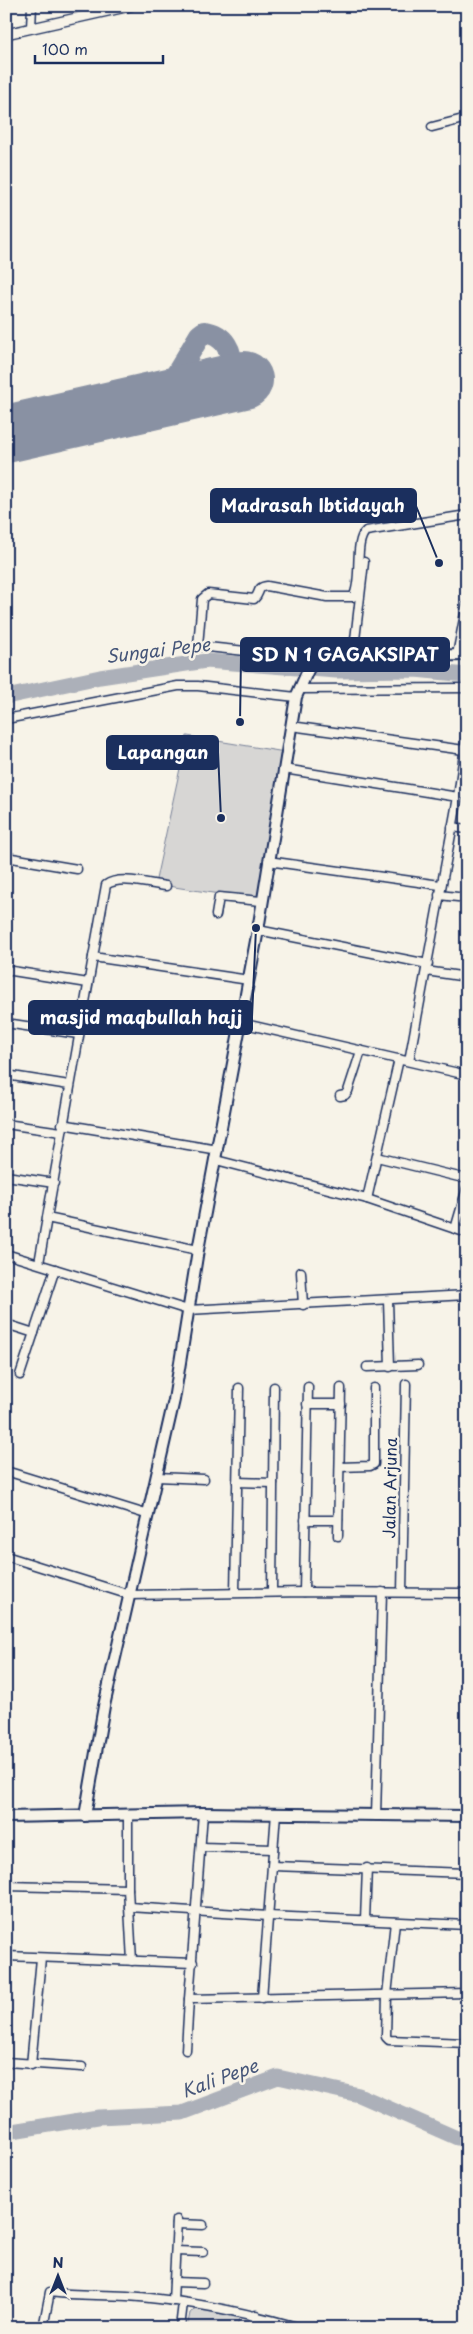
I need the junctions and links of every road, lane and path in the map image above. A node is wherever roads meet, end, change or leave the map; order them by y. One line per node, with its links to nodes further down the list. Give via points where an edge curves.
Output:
1 (32, 6): 3 (street)
2 (130, 6): 3 (street)
3 (31, 28): 4 (street)
4 (6, 34)
5 (467, 118): 6 (street)
6 (432, 127)
7 (467, 515): 12 (street, via 366,531 353,597 320,596 261,586 254,599 208,594 202,599 198,646 255,652)
8 (366, 550): 11 (street)
9 (467, 603): 10 (street)
10 (462, 655): 11 (main road)
11 (353, 657): 12 (main road)
12 (312, 665): 14 (main road)
13 (467, 688): 14 (street)
14 (299, 690): 15 (street, via 178,686); 16 (main road)
15 (6, 719)
16 (291, 726): 18 (street); 19 (main road)
17 (467, 732): 18 (street)
18 (464, 750): 20 (street)
19 (284, 769): 21 (street); 25 (main road)
20 (463, 780): 21 (street)
21 (458, 797): 22 (street)
22 (452, 827): 23 (street); 27 (street)
23 (467, 829)
24 (6, 857): 26 (street)
25 (268, 861): 27 (street); 31 (main road)
26 (77, 870)
27 (440, 885): 29 (street)
28 (166, 886): 34 (street, via 126,881 106,885)
29 (439, 895): 30 (street); 35 (street)
30 (467, 898)
31 (262, 901): 32 (street, via 219,898); 33 (main road)
32 (216, 915)
33 (258, 930): 35 (street); 38 (main road)
34 (93, 957): 38 (street); 39 (street)
35 (427, 967): 37 (street); 45 (street)
36 (6, 970): 39 (street)
37 (467, 977)
38 (248, 980): 41 (main road)
39 (88, 983): 42 (street)
40 (6, 1023): 42 (street)
41 (241, 1024): 43 (street); 52 (main road)
42 (78, 1034): 48 (street)
43 (361, 1051): 44 (street); 49 (street, via 348,1091)
44 (399, 1059): 45 (street); 53 (street)
45 (409, 1061): 47 (street)
46 (6, 1075): 48 (street)
47 (467, 1075)
48 (69, 1085): 51 (street)
49 (340, 1096)
50 (6, 1124): 51 (street)
51 (62, 1128): 52 (street); 56 (street)
52 (217, 1155): 58 (street); 62 (main road)
53 (377, 1157): 55 (street); 58 (street)
54 (6, 1176): 56 (street)
55 (467, 1179)
56 (54, 1183): 59 (street)
57 (467, 1188): 60 (street)
58 (367, 1200): 60 (street)
59 (47, 1218): 62 (street); 64 (street)
60 (456, 1229): 61 (street)
61 (467, 1233)
62 (198, 1250): 70 (main road)
63 (6, 1254): 64 (street)
64 (39, 1263): 65 (street)
65 (55, 1268): 70 (street); 72 (street)
66 (301, 1272): 69 (street)
67 (467, 1295): 68 (street)
68 (388, 1300): 69 (street); 75 (street)
69 (303, 1305): 70 (street)
70 (188, 1310): 87 (main road, via 174,1400)
71 (6, 1324): 72 (street)
72 (34, 1333): 76 (street)
73 (418, 1365): 75 (street)
74 (367, 1367): 75 (street)
75 (390, 1367)
76 (20, 1375)
77 (406, 1384): 100 (street, Jalan Arjuna)
78 (274, 1387): 90 (street)
79 (308, 1387): 83 (street)
80 (239, 1388): 89 (street)
81 (341, 1388): 84 (street)
82 (374, 1388): 85 (street, via 374,1464)
83 (307, 1404): 84 (street); 92 (street)
84 (341, 1404): 85 (street)
85 (340, 1467): 93 (street)
86 (6, 1471): 91 (street)
87 (157, 1477): 88 (street); 91 (main road)
88 (204, 1479)
89 (238, 1482): 90 (street); 96 (street)
90 (273, 1482): 97 (street)
91 (149, 1515): 102 (main road)
92 (305, 1520): 93 (street); 98 (street)
93 (338, 1520): 94 (street)
94 (338, 1536)
95 (6, 1556): 102 (street)
96 (235, 1592): 97 (street); 102 (street)
97 (272, 1592): 98 (street)
98 (304, 1592): 99 (street)
99 (382, 1592): 100 (street); 107 (street)
100 (402, 1592): 101 (street)
101 (467, 1593)
102 (130, 1595): 106 (main road, via 104,1706)
103 (203, 1812): 104 (main road); 105 (main road); 110 (street)
104 (276, 1813): 107 (main road); 111 (street)
105 (128, 1815): 106 (main road); 116 (street)
106 (85, 1816): 109 (main road)
107 (376, 1816): 108 (main road)
108 (467, 1816)
109 (6, 1817)
110 (201, 1847): 111 (street); 118 (street)
111 (273, 1849): 112 (street)
112 (273, 1866): 113 (street); 119 (street)
113 (367, 1868): 114 (street); 120 (street)
114 (467, 1873)
115 (6, 1886): 116 (street)
116 (128, 1889): 117 (street)
117 (129, 1907): 118 (street); 125 (street)
118 (196, 1911): 119 (street); 126 (street)
119 (269, 1916): 120 (street); 130 (street)
120 (365, 1920): 121 (street)
121 (395, 1922): 122 (street); 128 (street)
122 (467, 1925)
123 (6, 1956): 124 (street)
124 (41, 1958): 125 (street); 134 (street)
125 (132, 1961): 126 (street)
126 (193, 1963): 129 (street)
127 (467, 1993): 128 (street)
128 (387, 1995): 130 (street); 131 (street, via 386,2037 389,2040)
129 (189, 1998): 130 (street); 132 (street)
130 (262, 1998)
131 (467, 2043)
132 (186, 2050)
133 (6, 2062): 134 (street)
134 (31, 2065): 135 (street)
135 (82, 2067)
136 (203, 2225): 137 (street, via 177,2222)
137 (176, 2251): 138 (street); 139 (street)
138 (203, 2252)
139 (174, 2282): 140 (street); 141 (street)
140 (203, 2282)
141 (173, 2301): 142 (street); 144 (street, via 50,2292)
142 (183, 2303): 143 (street); 145 (street)
143 (256, 2315): 146 (street); 147 (street)
144 (43, 2328)
145 (180, 2328)
146 (256, 2328)
147 (301, 2328)

